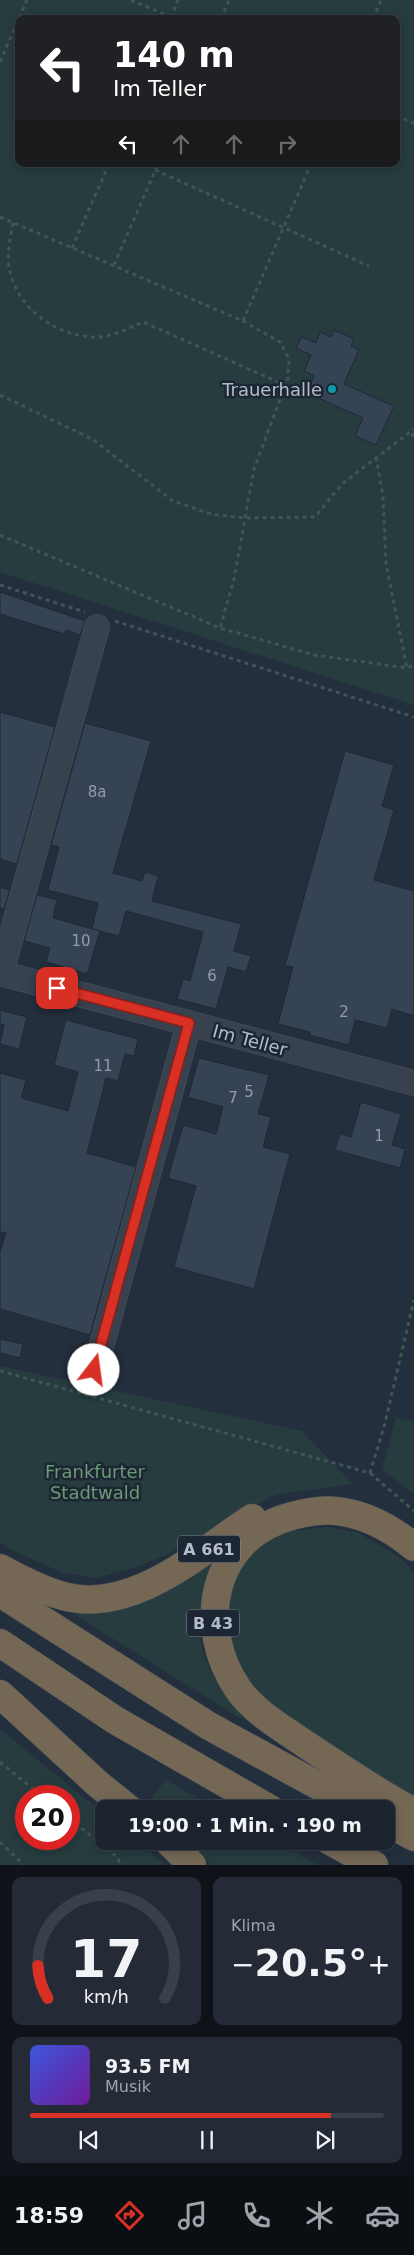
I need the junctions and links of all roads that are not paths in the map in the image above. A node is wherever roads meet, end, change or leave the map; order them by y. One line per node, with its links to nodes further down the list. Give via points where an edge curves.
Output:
1 (101, 621): 2 (street)
2 (0, 973): 3 (street, Im Teller)
3 (189, 1023): 4 (street, Im Teller); 5 (street)
4 (414, 1083)
5 (94, 1370)
6 (414, 1532): 8 (highway, A 661, via 363,1505 338,1499 302,1498 272,1506 180,1568 136,1590 116,1595 64,1596)
7 (414, 1547): 15 (highway, B 43, via 385,1526 356,1514 318,1510 285,1518 257,1532 233,1557 216,1591 213,1622 221,1660 239,1691 251,1704 338,1766)
8 (0, 1568)
9 (0, 1593): 14 (highway, via 209,1726)
10 (0, 1643): 13 (highway, via 115,1720)
11 (0, 1694): 12 (highway)
12 (118, 1800)
13 (254, 1800)
14 (345, 1800)
15 (414, 1812)
16 (395, 1827): 17 (highway)
17 (414, 1837)
18 (177, 1850): 20 (highway)
19 (346, 1850): 21 (highway)
20 (192, 1865)
21 (374, 1865)

